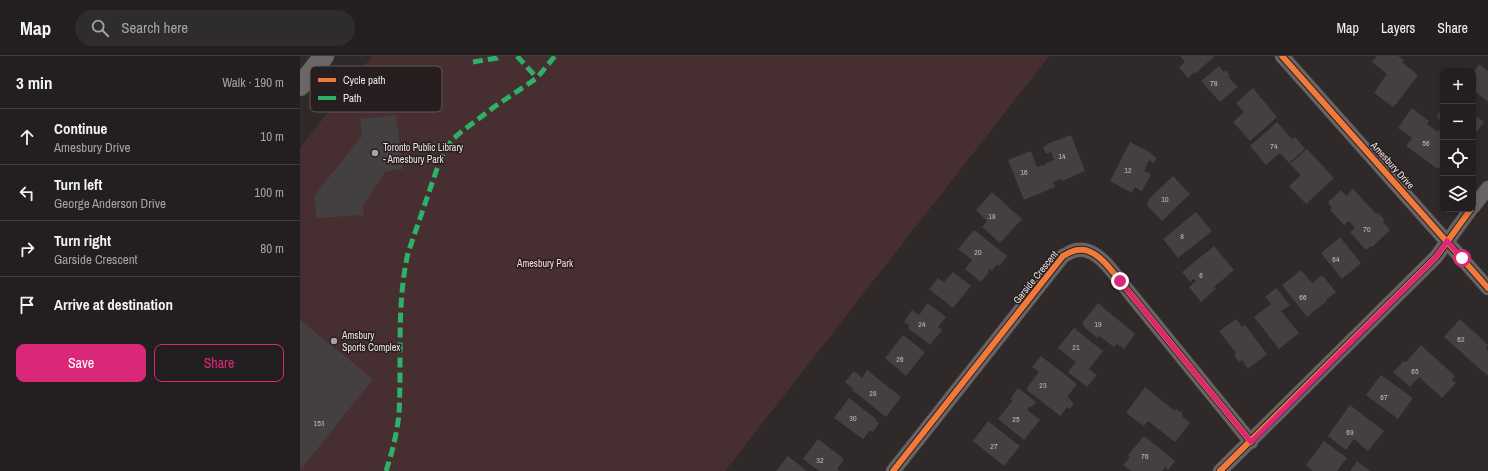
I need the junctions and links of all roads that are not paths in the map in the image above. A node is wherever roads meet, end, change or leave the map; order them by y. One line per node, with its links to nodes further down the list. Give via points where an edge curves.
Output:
1 (324, 56): 3 (main road)
2 (1282, 56): 9 (street, Amesbury Drive)
3 (316, 66)
4 (310, 74): 5 (main road)
5 (300, 86)
6 (1488, 188): 7 (street)
7 (1476, 203)
8 (1469, 212): 9 (street)
9 (1447, 241): 10 (street, Amesbury Drive); 11 (street, via 1436,257)
10 (1488, 288)
11 (1251, 442): 12 (street, Garside Crescent, via 1112,270 1093,252 1078,250 1063,256); 13 (street)
12 (893, 471)
13 (1220, 471)

